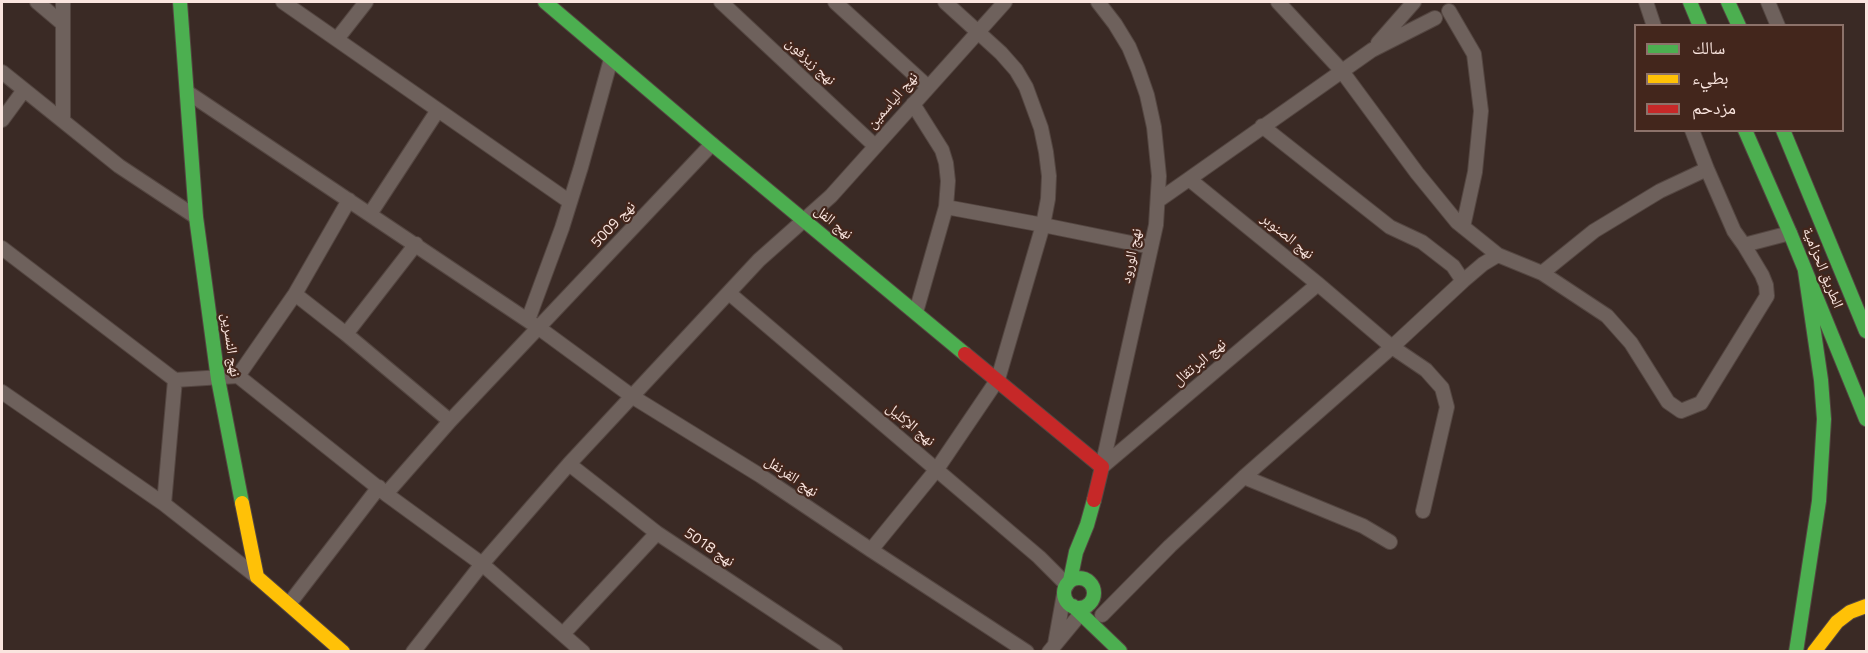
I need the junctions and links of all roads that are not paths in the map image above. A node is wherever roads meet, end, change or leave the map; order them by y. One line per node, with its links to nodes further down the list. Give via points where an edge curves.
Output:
1 (38, 2): 20 (street)
2 (63, 2): 20 (street)
3 (180, 2): 33 (main road, نهج النسرين)
4 (284, 2): 26 (street)
5 (366, 2): 26 (street)
6 (545, 2): 28 (main road, نهج الفل)
7 (721, 2): 43 (street, نهج زيزفون)
8 (835, 2): 31 (street)
9 (945, 2): 25 (street)
10 (1005, 2): 25 (street, نهج الياسمين)
11 (1098, 2): 47 (street, نهج الورود, via 1129,47 1147,95 1158,153)
12 (1278, 2): 29 (street)
13 (1416, 2): 19 (street, via 1421,11); 27 (street)
14 (1646, 2): 21 (street)
15 (1690, 2): 22 (main road)
16 (1728, 2): 23 (main road)
17 (1768, 2): 24 (street)
18 (1451, 4): 19 (street, via 1442,16); 54 (street, via 1474,54 1481,111)
19 (1435, 18): 27 (street)
20 (63, 24): 37 (street)
21 (1653, 24)
22 (1699, 24)
23 (1737, 24)
24 (1777, 24)
25 (978, 32): 31 (street, نهج الياسمين); 53 (street, via 1016,70 1035,107 1048,176)
26 (337, 39): 35 (street)
27 (1372, 50): 29 (street)
28 (611, 59): 42 (main road, نهج الفل); 48 (street)
29 (1341, 70): 38 (street); 54 (street, via 1417,173)
30 (2, 72): 32 (street)
31 (928, 87): 34 (street, نهج الياسمين)
32 (24, 90): 36 (street); 37 (street)
33 (187, 92): 46 (street, نهج القرنفل); 51 (main road, نهج النسرين)
34 (913, 104): 43 (street, نهج الياسمين); 49 (street, via 946,163)
35 (438, 110): 48 (street); 50 (street)
36 (2, 120)
37 (63, 120): 51 (street, via 119,165)
38 (1263, 126): 45 (street); 64 (street, via 1390,227 1422,242 1453,266)
39 (1693, 132): 44 (street)
40 (1746, 132): 55 (main road, الطريق الحزامية)
41 (1784, 132): 61 (main road, الطريق الحزامية)
42 (712, 144): 52 (main road, نهج الفل); 70 (street, نهج 5009)
43 (875, 146): 52 (street, نهج الياسمين)
44 (1707, 170): 57 (street); 63 (street, via 1660,190 1594,231)
45 (1189, 178): 47 (street); 65 (street, نهج الصنوبر)
46 (349, 200): 50 (street, نهج القرنفل); 67 (street)
47 (1159, 200): 58 (street, نهج الورود)
48 (570, 202): 70 (street)
49 (946, 207): 53 (street); 69 (street)
50 (370, 214): 56 (street, نهج القرنفل)
51 (196, 217): 75 (main road, نهج النسرين)
52 (804, 220): 66 (street, نهج الياسمين); 69 (main road, نهج الفل)
53 (1043, 225): 58 (street); 76 (street)
54 (1463, 227): 60 (street)
55 (1790, 233): 57 (street); 62 (main road, الطريق الحزامية)
56 (416, 244): 70 (street, نهج القرنفل); 72 (street)
57 (1744, 245): 63 (street, via 1762,275 1767,296 1701,403 1681,411 1668,402 1630,343 1607,316)
58 (1151, 247): 83 (street, نهج الورود)
59 (2, 248): 77 (street)
60 (1498, 255): 63 (street); 64 (street)
61 (1838, 260): 68 (main road); 71 (main road, الطريق الحزامية)
62 (1805, 271): 80 (main road, الطريق الحزامية); 108 (main road, via 1824,419 1819,501)
63 (1542, 273)
64 (1464, 281): 73 (street)
65 (1318, 284): 73 (street, نهج الصنوبر); 83 (street, نهج البرتقال)
66 (729, 292): 79 (street, نهج الياسمين); 84 (street, نهج الإكليل)
67 (295, 294): 72 (street); 74 (street)
68 (1866, 307)
69 (916, 312): 76 (main road, نهج الفل)
70 (534, 324): 79 (street, نهج القرنفل); 81 (street, نهج 5009)
71 (1866, 331)
72 (346, 334): 81 (street)
73 (1392, 347): 85 (street); 88 (street, نهج الصنوبر, via 1426,370 1442,388 1447,407)
74 (238, 376): 75 (street); 86 (street)
75 (218, 379): 77 (street); 94 (main road, نهج النسرين)
76 (998, 379): 83 (main road, نهج الفل); 84 (street)
77 (175, 380): 87 (street)
78 (2, 392): 87 (street)
79 (633, 397): 82 (street, نهج الياسمين); 92 (street, نهج القرنفل)
80 (1866, 419)
81 (450, 422): 86 (street, نهج 5009)
82 (569, 464): 90 (street, نهج 5018); 93 (street, نهج الياسمين)
83 (1102, 467): 89 (main road, نهج الورود)
84 (937, 469): 92 (street); 95 (street, نهج الإكليل, via 1039,557)
85 (1244, 477): 91 (street, via 1363,526); 100 (street)
86 (383, 490): 93 (street); 97 (street, نهج 5009)
87 (164, 504): 94 (street)
88 (1423, 511)
89 (1088, 525): 95 (main road); 96 (main road, via 1088,566)
90 (657, 533): 101 (street); 106 (street, نهج 5018)
91 (1390, 542)
92 (871, 550): 107 (street, نهج القرنفل)
93 (482, 564): 101 (street); 104 (street, نهج الياسمين)
94 (257, 577): 97 (main road)
95 (1067, 587): 96 (main road, via 1079,578); 99 (main road, via 1066,599); 102 (street)
96 (1093, 589): 99 (main road, via 1091,603); 100 (main road)
97 (289, 604): 103 (main road)
98 (1866, 606): 109 (main road, via 1837,622)
99 (1080, 609): 100 (main road, via 1120,651); 102 (street)
100 (1102, 615)
101 (563, 634): 105 (street)
102 (1052, 649)
103 (343, 651)
104 (413, 651)
105 (583, 651)
106 (836, 651)
107 (1027, 651)
108 (1796, 651)
109 (1814, 651)

